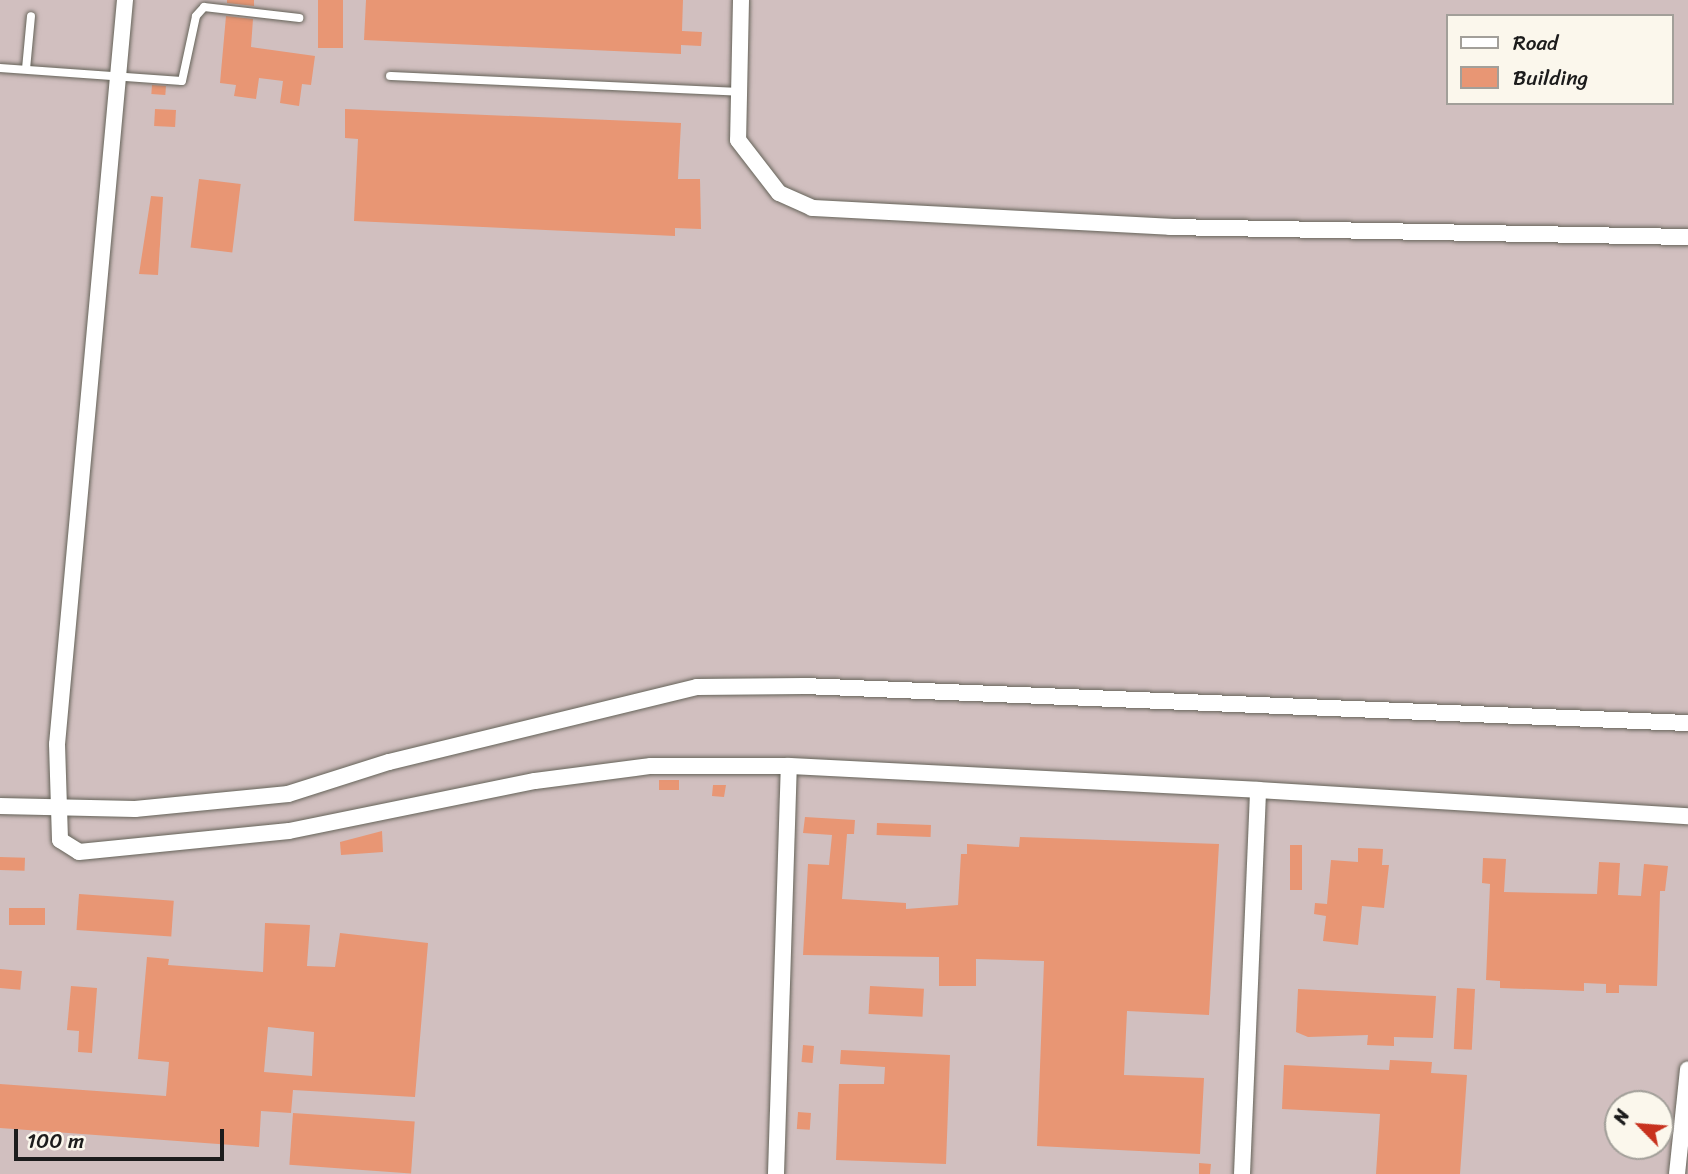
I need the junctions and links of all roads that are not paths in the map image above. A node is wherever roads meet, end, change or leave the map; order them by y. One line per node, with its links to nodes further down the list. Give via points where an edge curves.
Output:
1 (125, 0): 8 (street)
2 (741, 0): 9 (street)
3 (31, 16): 6 (lane)
4 (299, 18): 8 (lane, via 204,7 196,16 185,80)
5 (0, 68): 6 (lane)
6 (26, 69): 8 (lane)
7 (390, 76): 9 (lane)
8 (118, 77): 15 (street)
9 (736, 92): 10 (street, via 738,140 755,168 779,193 813,208 1156,227)
10 (1688, 237)
11 (1688, 723): 15 (street, via 804,686 697,687 288,794 135,809)
12 (789, 766): 13 (street); 15 (street, via 651,766 535,781 289,831 79,852 60,841); 18 (street)
13 (1258, 790): 16 (street); 19 (street)
14 (0, 806): 15 (street)
15 (55, 808)
16 (1688, 816)
17 (1688, 1070): 20 (street)
18 (776, 1174)
19 (1242, 1174)
20 (1677, 1174)

